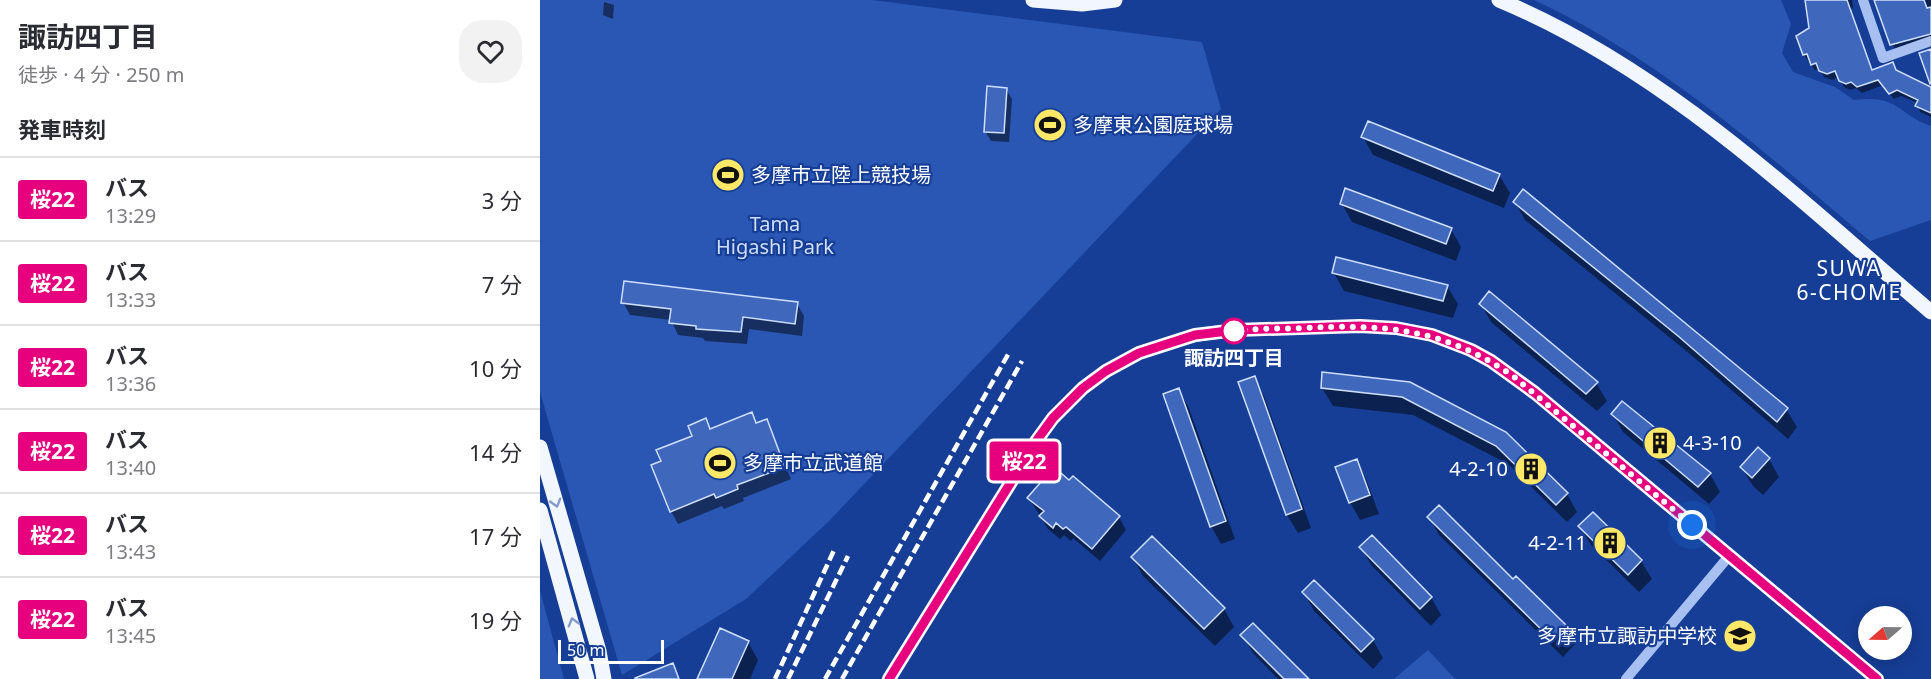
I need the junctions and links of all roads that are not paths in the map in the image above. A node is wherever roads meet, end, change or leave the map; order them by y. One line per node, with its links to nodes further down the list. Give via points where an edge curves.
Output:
1 (1033, 0): 2 (main road, via 1082,4)
2 (1115, 0)
3 (1498, 0): 6 (main road, via 1623,65 1690,111 1811,208)
4 (1863, 0): 5 (street, via 1883,58)
5 (1931, 41)
6 (1931, 312)
7 (540, 447): 11 (main road, one-way to 11)
8 (540, 510): 10 (main road, one-way to 8)
9 (1729, 556): 12 (street, via 1520,382 1491,361 1450,341 1396,328 1360,326 1195,335 1139,353 1106,371 1053,418); 13 (street); 14 (street)
10 (586, 679)
11 (604, 679)
12 (889, 679)
13 (1626, 679)
14 (1877, 679)

